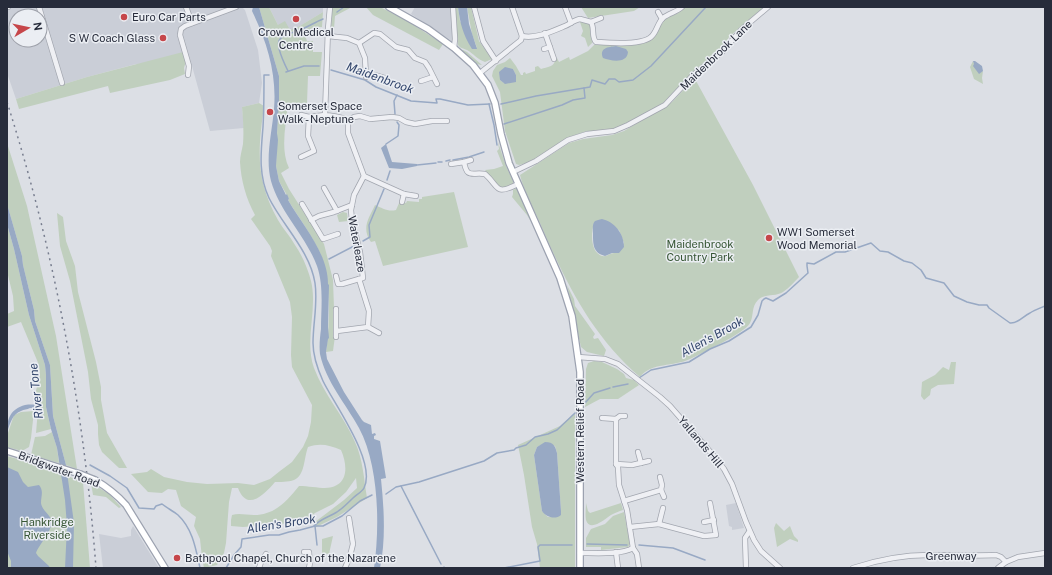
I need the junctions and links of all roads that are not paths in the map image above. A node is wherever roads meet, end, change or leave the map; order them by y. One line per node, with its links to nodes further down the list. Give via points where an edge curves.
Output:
1 (38, 7): 32 (street)
2 (186, 7): 16 (street)
3 (236, 7): 16 (street)
4 (330, 7): 19 (street)
5 (389, 7): 23 (main road, via 428,29)
6 (453, 7): 23 (street)
7 (474, 7): 26 (street, via 482,41)
8 (512, 7): 20 (street)
9 (565, 7): 17 (street)
10 (682, 7): 14 (street)
11 (768, 7): 43 (street, Maidenbrook Lane, via 665,104 614,131 587,134 568,140 536,161)
12 (658, 12): 14 (street)
13 (601, 18): 15 (street)
14 (662, 19): 15 (street, via 648,39 626,43 596,42)
15 (591, 22): 17 (street, via 580,19)
16 (192, 23): 28 (street, via 183,27 180,34 189,66)
17 (571, 23): 18 (street)
18 (545, 33): 20 (street, via 530,37); 22 (street)
19 (328, 36): 21 (street, via 347,38); 34 (street)
20 (522, 36): 26 (street, via 521,40)
21 (359, 43): 29 (street, via 374,32 380,34 396,48 408,50 415,58 425,62); 30 (street, via 365,58 366,74)
22 (550, 47): 24 (street); 25 (street)
23 (454, 48): 27 (main road)
24 (544, 49)
25 (554, 59)
26 (496, 61): 27 (street)
27 (480, 73): 43 (main road, via 494,98 504,146)
28 (188, 75)
29 (433, 77): 31 (street); 33 (street)
30 (385, 78)
31 (421, 81)
32 (62, 83)
33 (437, 84)
34 (324, 115): 36 (street); 37 (street)
35 (301, 116): 36 (street)
36 (309, 117): 39 (street, via 308,136 314,151)
37 (348, 121): 38 (street, via 360,116 370,119 399,118 415,124 432,120); 44 (street, via 348,133)
38 (447, 122)
39 (302, 157)
40 (471, 160): 41 (street)
41 (464, 162): 42 (street); 45 (street, via 468,173 485,174 496,188 504,190)
42 (451, 164)
43 (513, 172): 45 (main road)
44 (364, 176): 47 (street); 51 (street, Waterleaze)
45 (518, 184): 64 (main road, Western Relief Road, via 560,278)
46 (324, 188): 52 (street, Waterleaze)
47 (404, 194): 48 (street); 49 (street)
48 (416, 196)
49 (402, 202)
50 (302, 204): 53 (street, Waterleaze)
51 (352, 205): 52 (street, Waterleaze); 56 (street, Waterleaze, via 352,220 362,264 363,278)
52 (337, 211): 53 (street, Waterleaze)
53 (312, 220): 54 (street, Waterleaze, via 323,239)
54 (338, 234)
55 (336, 276): 57 (street)
56 (358, 279): 57 (street, Waterleaze); 60 (street, Waterleaze, via 369,311)
57 (338, 284): 58 (street)
58 (336, 289)
59 (336, 309): 61 (street)
60 (368, 327): 61 (street); 62 (street)
61 (337, 331): 63 (street)
62 (379, 333)
63 (336, 337)
64 (578, 357): 84 (street, Yallands Hill, via 605,359 618,364 670,406 724,469); 88 (main road, Western Relief Road)
65 (624, 416): 67 (street)
66 (602, 418): 67 (street)
67 (616, 419): 72 (street)
68 (7, 451): 92 (main road, Bridgwater Road, bridge, via 79,474 109,488 126,505)
69 (638, 452): 71 (street)
70 (649, 461): 71 (street)
71 (641, 463): 72 (street)
72 (616, 464): 76 (street)
73 (660, 477): 74 (street)
74 (661, 490): 75 (street); 76 (street)
75 (664, 497)
76 (624, 501): 83 (street)
77 (710, 503): 80 (street)
78 (663, 508): 82 (street)
79 (348, 518): 95 (street, via 353,524 353,544)
80 (714, 520): 81 (street); 82 (street, via 716,535 704,536)
81 (704, 522)
82 (659, 524): 83 (street)
83 (630, 527): 85 (street)
84 (749, 532): 99 (street, via 745,538); 100 (street, Yallands Hill, via 761,551)
85 (633, 548): 87 (street); 98 (street, via 637,554)
86 (309, 552): 94 (street)
87 (616, 552): 88 (street); 97 (street)
88 (580, 553): 96 (main road, Western Relief Road)
89 (1045, 553): 91 (street, via 1018,557)
90 (263, 556): 93 (street)
91 (1006, 562): 101 (street, Greenway, via 996,555 928,555 895,558); 102 (street)
92 (166, 568)
93 (259, 568)
94 (309, 568)
95 (345, 568)
96 (580, 568)
97 (618, 568)
98 (639, 568)
99 (746, 568)
100 (780, 568)
101 (853, 568)
102 (998, 568)

